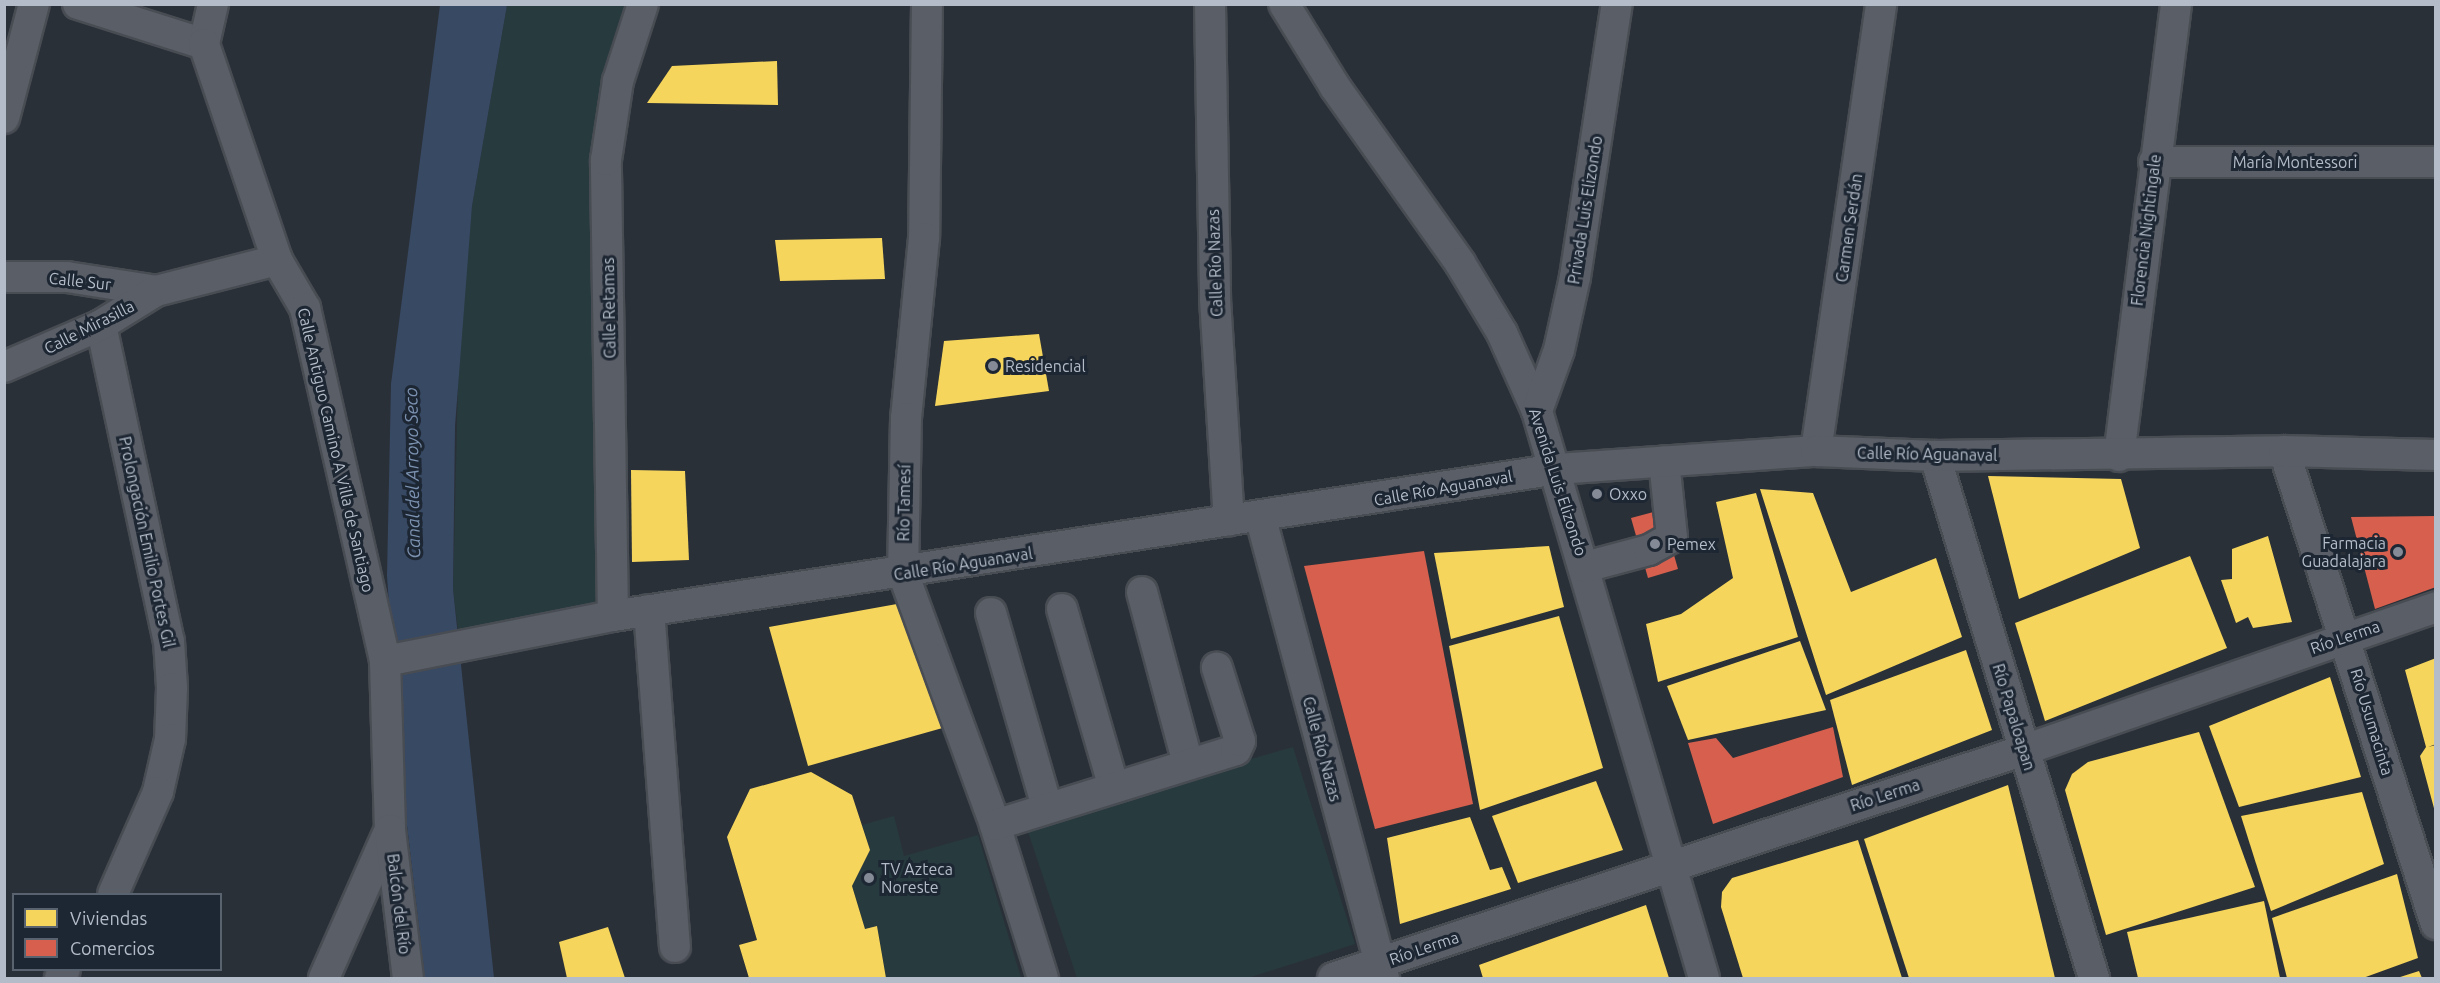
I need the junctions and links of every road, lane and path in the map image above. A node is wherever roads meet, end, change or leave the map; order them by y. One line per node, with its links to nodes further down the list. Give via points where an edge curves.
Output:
1 (34, 4): 12 (street)
2 (78, 4): 11 (street)
3 (213, 4): 11 (street)
4 (643, 4): 37 (street, Calle Retamas, via 618,81 606,160)
5 (927, 4): 31 (street, Río Tamesí, via 924,238 906,418)
6 (1210, 4): 29 (street, Calle Río Nazas, via 1215,299)
7 (1284, 4): 20 (street, Avenida Luis Elizondo, via 1335,87 1460,263 1502,333)
8 (1617, 4): 20 (street, Privada Luis Elizondo, via 1575,277 1559,350)
9 (1881, 4): 21 (street, Carmen Serdán)
10 (2176, 4): 13 (street, Florencia Nightingale)
11 (204, 44): 15 (street, Calle Antiguo Camino A Villa de Santiago)
12 (4, 118)
13 (2154, 162): 14 (street, María Montessori); 25 (street, Florencia Nightingale)
14 (2436, 162)
15 (277, 260): 17 (street, Calle Mirasilla); 39 (street, Calle Antiguo Camino A Villa de Santiago, via 305,308)
16 (4, 277): 17 (street, Calle Sur, via 67,277)
17 (156, 291): 18 (street, Calle Mirasilla)
18 (101, 325): 19 (street, Calle Mirasilla); 48 (street, Prolongación Emilio Portes Gil, via 169,641 172,688 170,739 158,792)
19 (4, 368)
20 (1537, 411): 27 (street, Avenida Luis Elizondo)
21 (1816, 451): 24 (street, Calle Río Aguanaval); 26 (street, Calle Río Aguanaval)
22 (2284, 451): 23 (street, Calle Río Aguanaval); 25 (street, Calle Río Aguanaval); 38 (street, Río Usumacinta)
23 (2436, 455)
24 (1935, 456): 25 (street, Calle Río Aguanaval); 41 (street, Río Papaloapan)
25 (2120, 456)
26 (1664, 461): 27 (street, Calle Río Aguanaval); 30 (street, via 1675,524 1672,537 1649,550)
27 (1557, 469): 28 (street, Calle Río Aguanaval); 30 (street, Avenida Luis Elizondo)
28 (1261, 519): 29 (street, Calle Río Aguanaval); 51 (street, Calle Río Nazas)
29 (1228, 521): 31 (street, Calle Río Aguanaval)
30 (1586, 567): 47 (street, Avenida Luis Elizondo)
31 (903, 573): 35 (street, Calle Río Aguanaval); 45 (street, Río Tamesí)
32 (1142, 592): 42 (street)
33 (2436, 607): 38 (street, Río Lerma)
34 (1062, 609): 43 (street)
35 (649, 610): 37 (street, Calle Río Aguanaval); 50 (street)
36 (991, 613): 44 (street)
37 (613, 616): 39 (street, Calle Río Aguanaval)
38 (2345, 636): 41 (street, Río Lerma); 49 (street, Río Usumacinta)
39 (391, 661): 46 (street)
40 (1217, 668): 42 (street, via 1239,747)
41 (2024, 750): 47 (street, Río Lerma); 57 (street, Río Papaloapan)
42 (1188, 764): 43 (street)
43 (1114, 788): 44 (street)
44 (1047, 807): 45 (street)
45 (995, 825): 54 (street, Río Tamesí)
46 (390, 829): 52 (street); 53 (street, Balcón del Río)
47 (1671, 864): 51 (street, Río Lerma); 56 (street, Avenida Luis Elizondo)
48 (113, 893)
49 (2436, 924)
50 (675, 947)
51 (1382, 971): 55 (street, Río Lerma)
52 (324, 978)
53 (408, 978)
54 (1043, 978)
55 (1333, 978)
56 (1704, 978)
57 (2094, 978)

